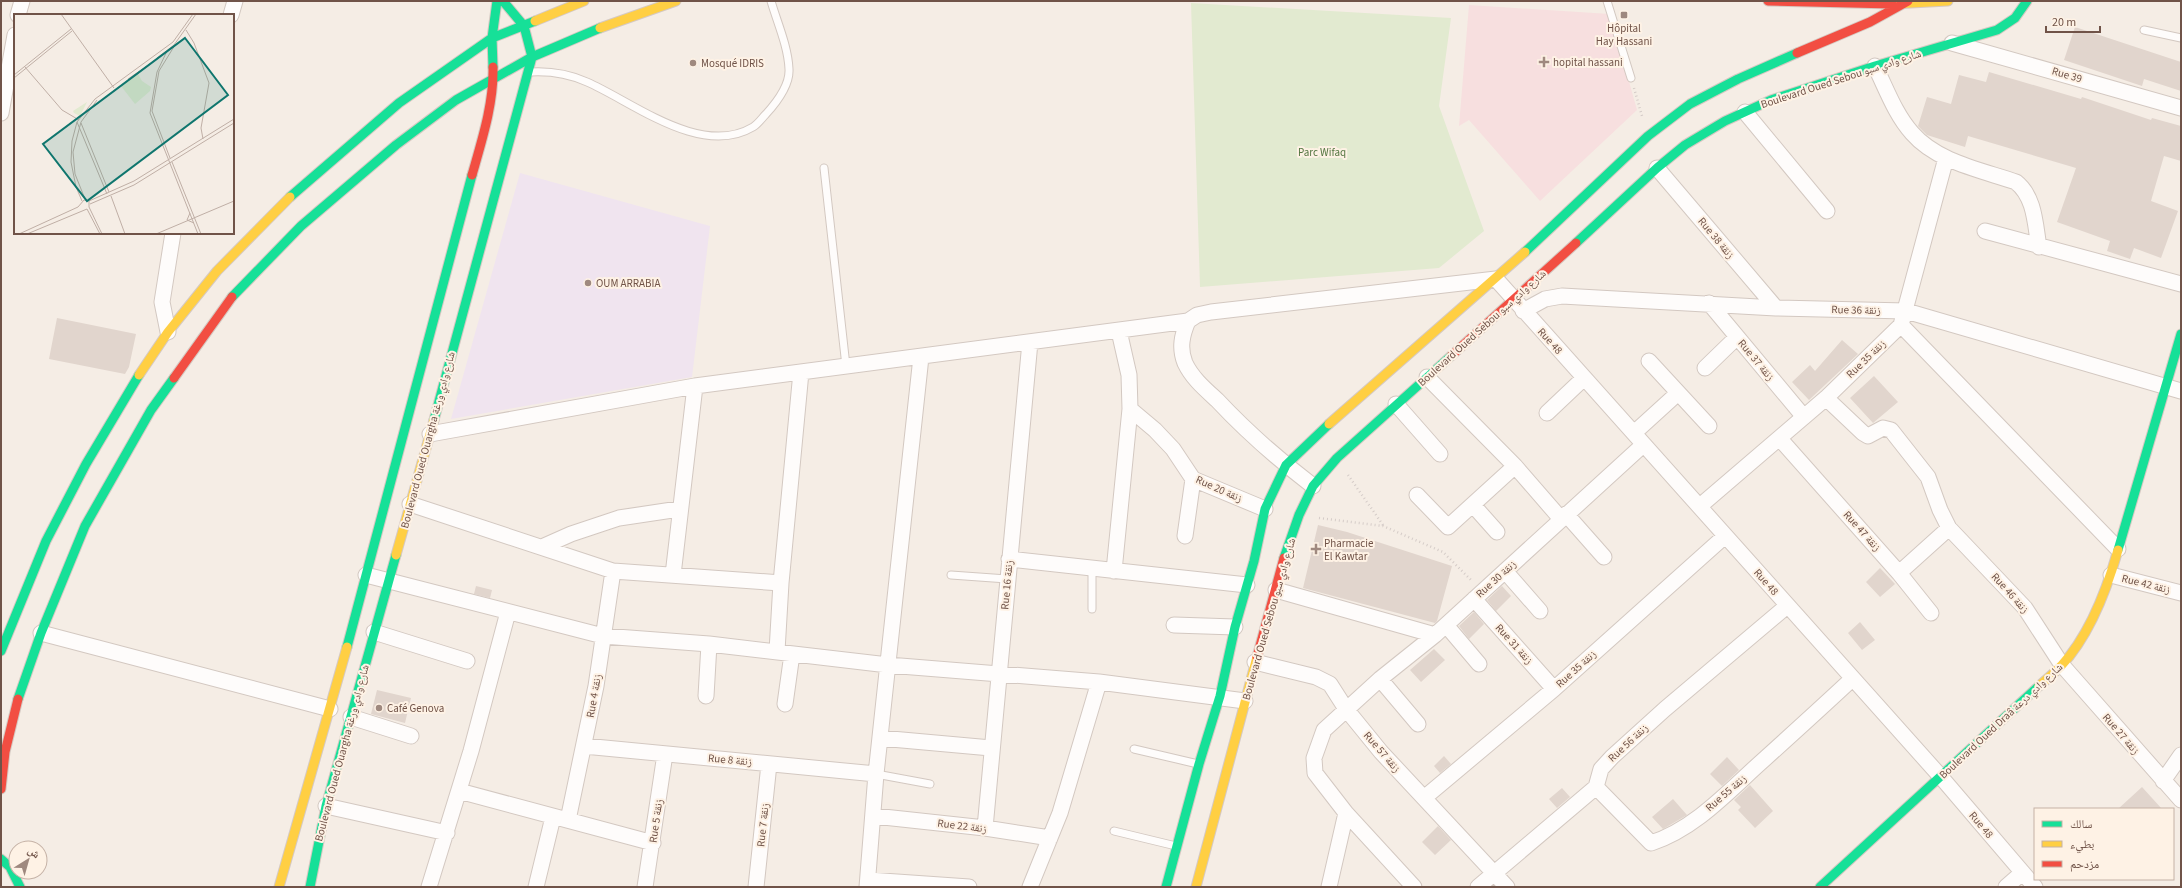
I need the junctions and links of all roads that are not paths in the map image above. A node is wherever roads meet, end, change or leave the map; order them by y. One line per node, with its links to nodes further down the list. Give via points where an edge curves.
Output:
1 (22, 1): 13 (street)
2 (235, 1): 14 (street)
3 (497, 1): 17 (street, Boulevard Oued Ouargha شارع وادي ورغة)
4 (503, 1): 15 (street, Boulevard Oued Ouargha شارع وادي ورغة)
5 (584, 1): 15 (street)
6 (676, 1): 21 (street, via 595,30)
7 (771, 1): 23 (lane, via 789,69 786,86 754,127 732,134 702,135 679,129 586,82 552,71)
8 (1607, 1): 24 (lane)
9 (1768, 1): 12 (street)
10 (1948, 1): 12 (street)
11 (2027, 1): 20 (street, Boulevard Oued Sebou شارع وادي سبو, via 2015,20 1997,30)
12 (1906, 3): 36 (street, via 1870,22 1738,79 1690,104 1648,136)
13 (18, 14)
14 (231, 14)
15 (524, 26): 17 (street); 21 (street, Boulevard Oued Ouargha شارع وادي ورغة)
16 (2144, 30): 18 (lane)
17 (492, 38): 25 (street, Boulevard Oued Ouargha شارع وادي ورغة); 44 (street, via 399,103 302,185 217,270)
18 (2181, 38)
19 (14, 40): 28 (street)
20 (1952, 43): 22 (street, Boulevard Oued Sebou شارع وادي سبو); 26 (street, Rue 39)
21 (532, 57): 23 (street, Boulevard Oued Ouargha شارع وادي ورغة); 25 (street)
22 (1875, 66): 27 (street, Boulevard Oued Sebou شارع وادي سبو, via 1771,100); 29 (street, via 1897,112 1912,133)
23 (528, 72): 66 (street, Boulevard Oued Ouargha شارع وادي ورغة)
24 (1631, 78)
25 (493, 80): 94 (street, Boulevard Oued Ouargha شارع وادي ورغة, via 483,135); 114 (street, via 456,100 396,145 301,226 233,295 151,410 85,526)
26 (2181, 108)
27 (1745, 112): 31 (street, Boulevard Oued Sebou شارع وادي سبو, via 1724,121 1685,145); 32 (street)
28 (1, 113)
29 (1946, 158): 35 (street, via 2016,182 2024,189 2030,199); 41 (street)
30 (824, 168): 50 (lane)
31 (1657, 168): 39 (street, Boulevard Oued Sebou شارع وادي سبو); 40 (street, Rue 38 زنقة)
32 (1827, 211)
33 (1985, 231): 35 (street)
34 (173, 234): 44 (street, via 162,302)
35 (2039, 247): 37 (street)
36 (1496, 279): 39 (street, Rue 48); 42 (street, via 1211,312 1197,315); 70 (street, via 1308,441)
37 (2181, 284)
38 (1709, 303): 39 (street, Rue 36 زنقة, via 1562,296); 40 (street, Rue 36 زنقة); 46 (street, Rue 37 زنقة)
39 (1518, 305): 53 (street, Boulevard Oued Sebou شارع وادي سبو); 54 (street, Rue 48)
40 (1776, 308): 41 (street, Rue 36 زنقة)
41 (1903, 318): 56 (street, Rue 36 زنقة); 59 (street, Rue 35 زنقة); 86 (street)
42 (1188, 321): 43 (street); 70 (street, via 1182,335 1181,346 1185,362 1194,378 1239,424)
43 (1119, 330): 47 (street); 61 (street, via 1129,375)
44 (168, 332): 117 (street, via 136,378 82,471 46,541)
45 (2181, 334): 56 (street, Boulevard Oued Draâ شارع وادي درعة)
46 (1737, 337): 51 (street); 63 (street, Rue 37 زنقة)
47 (1030, 342): 48 (street); 88 (street, Rue 16 زنقة)
48 (921, 357): 50 (street); 123 (street)
49 (1650, 361): 58 (street)
50 (846, 366): 52 (street)
51 (1705, 368)
52 (801, 372): 55 (street); 100 (street)
53 (1427, 377): 60 (street, Boulevard Oued Sebou شارع وادي سبو); 71 (street)
54 (1584, 378): 62 (street); 65 (street, Rue 48)
55 (695, 386): 66 (street); 78 (street)
56 (2166, 387): 57 (street, Rue 36 زنقة); 86 (street, Boulevard Oued Draâ شارع وادي درعة)
57 (2181, 391)
58 (1678, 393): 64 (street); 65 (street)
59 (1826, 398): 63 (street, Rue 35 زنقة); 81 (street, Rue 46 زنقة, via 1868,436 1883,428 1891,430 1928,476)
60 (1396, 404): 69 (street); 73 (street, Boulevard Oued Sebou شارع وادي سبو, via 1337,458)
61 (1130, 409): 72 (street, Rue 20 زنقة, via 1173,449); 91 (street)
62 (1547, 413)
63 (1804, 417): 67 (street, Rue 35 زنقة)
64 (1709, 426)
65 (1634, 433): 68 (street, Rue 48)
66 (430, 434): 75 (street, Boulevard Oued Ouargha شارع وادي ورغة)
67 (1780, 439): 77 (street, Rue 35 زنقة); 93 (street, Rue 47 زنقة)
68 (1643, 445): 77 (street, Rue 48); 80 (street, Rue 30 زنقة)
69 (1440, 454)
70 (1286, 465): 73 (street); 79 (street)
71 (1515, 466): 76 (street); 80 (street)
72 (1193, 480): 79 (street, Rue 20 زنقة); 83 (street)
73 (1313, 486): 102 (street, Boulevard Oued Sebou شارع وادي سبو, via 1299,515 1283,560)
74 (1417, 495): 76 (street, via 1448,527)
75 (410, 504): 85 (street); 99 (street, Boulevard Oued Ouargha شارع وادي ورغة)
76 (1473, 505): 82 (street)
77 (1700, 506): 84 (street, Rue 48)
78 (680, 509): 85 (street, via 620,518); 95 (street)
79 (1265, 510): 101 (street)
80 (1564, 516): 87 (street); 92 (street, Rue 30 زنقة)
81 (1949, 528): 93 (street); 124 (street, Rue 46 زنقة, via 2025,608)
82 (1497, 532)
83 (1185, 536)
84 (1726, 536): 105 (street, Rue 48); 129 (street, Rue 35 زنقة)
85 (544, 546): 90 (street)
86 (2118, 549): 97 (street, Boulevard Oued Draâ شارع وادي درعة)
87 (1604, 557)
88 (1009, 559): 89 (street); 98 (street, Rue 16 زنقة)
89 (1092, 568): 91 (street); 106 (lane)
90 (613, 570): 95 (street); 115 (street, Rue 4 زنقة)
91 (1114, 571): 101 (street)
92 (1505, 571): 104 (street, Rue 30 زنقة); 107 (street)
93 (1899, 573): 109 (street, Rue 47 زنقة)
94 (366, 575): 99 (street); 135 (street, Boulevard Oued Ouargha شارع وادي ورغة)
95 (673, 575): 100 (street)
96 (951, 575): 98 (lane)
97 (2111, 575): 103 (street, Rue 42 زنقة); 124 (street, Boulevard Oued Draâ شارع وادي درعة, via 2085,633)
98 (1007, 579): 125 (street, Rue 16 زنقة)
99 (390, 581): 108 (street); 113 (street, Boulevard Oued Ouargha شارع وادي ورغة)
100 (781, 582): 118 (street)
101 (1247, 584): 111 (street)
102 (1276, 590): 112 (street); 121 (street, Boulevard Oued Sebou شارع وادي سبو)
103 (2181, 593)
104 (1478, 596): 112 (street, Rue 30 زنقة); 129 (street, Rue 31 زنقة)
105 (1787, 606): 127 (street, Rue 48); 151 (street, Rue 56 زنقة, via 1612,757 1601,769)
106 (1092, 608)
107 (1540, 611)
108 (508, 612): 115 (street); 153 (street)
109 (1930, 613)
110 (1174, 624): 111 (street)
111 (1235, 627): 131 (street)
112 (1441, 630): 122 (street); 126 (street, Rue 30 زنقة)
113 (374, 632): 120 (street); 136 (street, Boulevard Oued Ouargha شارع وادي ورغة)
114 (41, 633): 135 (street); 152 (street, via 20,690 5,752)
115 (604, 636): 116 (street); 140 (street, Rue 4 زنقة)
116 (709, 644): 118 (street); 130 (street)
117 (1, 651)
118 (777, 652): 119 (street)
119 (792, 654): 123 (street); 133 (street)
120 (467, 661)
121 (1255, 662): 132 (street, Boulevard Oued Sebou شارع وادي سبو); 134 (street, Rue 57 زنقة, via 1324,680 1337,692)
122 (1479, 664)
123 (888, 665): 125 (street); 139 (street)
124 (2062, 666): 148 (street, Boulevard Oued Draâ شارع وادي درعة); 149 (street, Rue 27 زنقة)
125 (1000, 674): 128 (street); 141 (street, Rue 16 زنقة)
126 (1380, 679): 134 (street, Rue 30 زنقة); 137 (street)
127 (1852, 679): 148 (street, Rue 48); 151 (street, Rue 55 زنقة, via 1727,793 1684,828 1668,837 1651,843)
128 (1100, 682): 131 (street); 164 (street)
129 (1554, 688): 154 (street, Rue 35 زنقة)
130 (706, 696)
131 (1220, 696): 132 (street); 146 (street)
132 (1245, 700): 181 (street, Boulevard Oued Sebou شارع وادي سبو)
133 (785, 704)
134 (1346, 708): 154 (street, Rue 57 زنقة); 157 (street, Rue 30 زنقة, via 1324,730 1314,758 1315,773)
135 (330, 709): 172 (street, Boulevard Oued Ouargha شارع وادي ورغة)
136 (350, 717): 138 (street); 156 (street, Boulevard Oued Ouargha شارع وادي ورغة)
137 (1418, 724)
138 (411, 736)
139 (880, 738): 141 (street); 147 (street)
140 (584, 746): 143 (street, Rue 8 زنقة); 160 (street, Rue 4 زنقة)
141 (991, 748): 161 (street, Rue 16 زنقة)
142 (1134, 749): 146 (lane)
143 (665, 754): 145 (street, Rue 8 زنقة); 165 (street, Rue 5 زنقة)
144 (2181, 755): 149 (street)
145 (769, 764): 147 (street, Rue 8 زنقة); 177 (street, Rue 7 زنقة)
146 (1199, 764): 166 (street)
147 (876, 774): 150 (lane); 158 (street)
148 (1941, 778): 169 (street, Rue 48); 186 (street, Boulevard Oued Draâ شارع وادي درعة)
149 (2163, 781): 155 (street, Rue 27 زنقة)
150 (930, 784)
151 (1596, 787): 168 (street)
152 (1, 790)
153 (459, 791): 159 (street); 163 (street)
154 (1424, 798): 168 (street, Rue 57 زنقة)
155 (2181, 800)
156 (326, 806): 163 (street); 173 (street, Boulevard Oued Ouargha شارع وادي ورغة)
157 (1346, 813): 182 (street); 183 (street, Rue 30 زنقة)
158 (874, 816): 161 (street, Rue 22 زنقة); 170 (street)
159 (553, 817): 160 (street); 175 (street)
160 (568, 820): 165 (street)
161 (985, 828): 164 (street, Rue 22 زنقة)
162 (1114, 831): 166 (lane)
163 (447, 833): 174 (street)
164 (1050, 838): 179 (street)
165 (653, 843): 176 (street, Rue 5 زنقة)
166 (1177, 846): 180 (street)
167 (1, 859): 171 (street, via 10,867)
168 (1494, 873): 184 (street); 185 (street, Rue 57 زنقة)
169 (2022, 873): 187 (street); 188 (street, Rue 48)
170 (868, 883): 178 (street)
171 (20, 887)
172 (278, 887)
173 (310, 887)
174 (429, 887)
175 (536, 887)
176 (646, 887)
177 (756, 887)
178 (969, 887)
179 (1030, 887)
180 (1166, 887)
181 (1196, 887)
182 (1329, 887)
183 (1414, 887)
184 (1478, 887)
185 (1507, 887)
186 (1820, 887)
187 (2006, 887)
188 (2035, 887)

